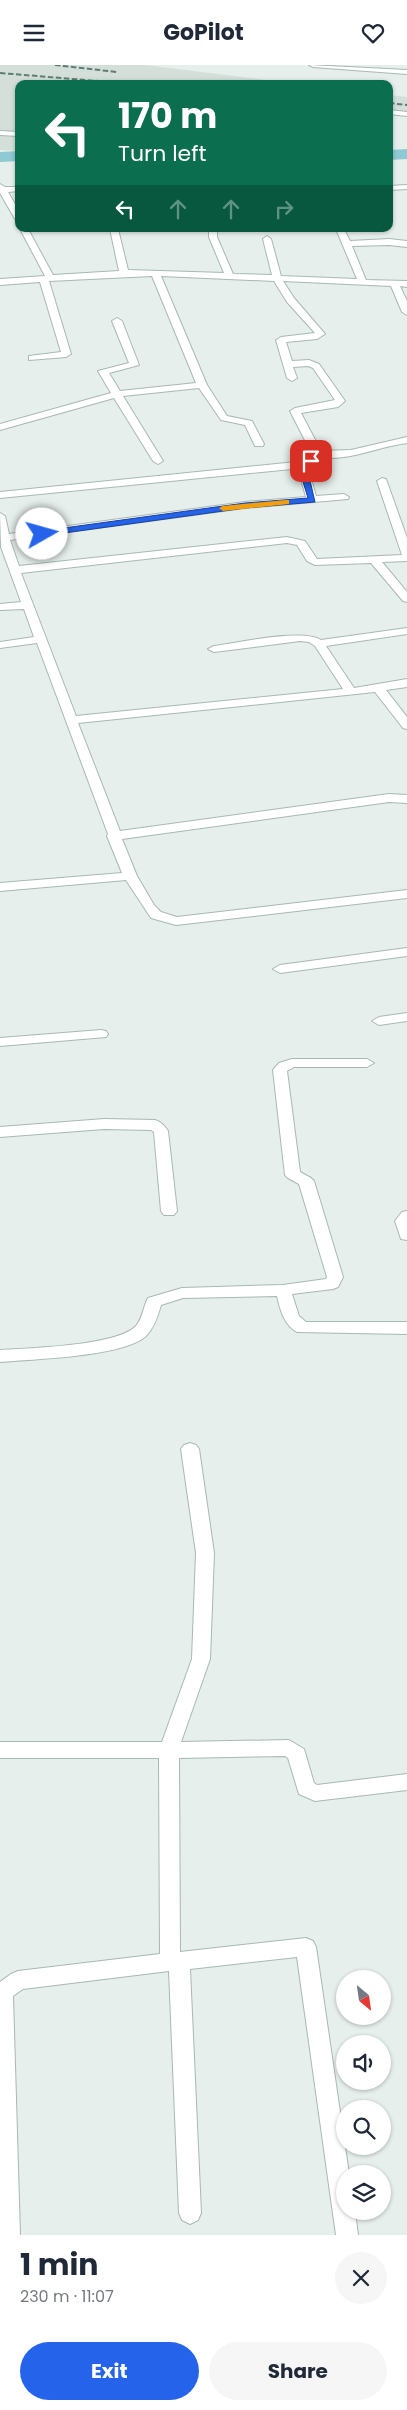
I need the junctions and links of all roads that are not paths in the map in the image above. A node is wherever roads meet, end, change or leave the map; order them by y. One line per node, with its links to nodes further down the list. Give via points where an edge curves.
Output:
1 (313, 65): 2 (street)
2 (407, 72)
3 (393, 112): 4 (street)
4 (407, 114)
5 (0, 126): 6 (street)
6 (15, 128)
7 (0, 133): 8 (street)
8 (15, 134)
9 (407, 187): 11 (street)
10 (1, 188): 12 (street); 13 (street)
11 (393, 188)
12 (15, 189)
13 (15, 212)
14 (25, 232): 25 (street)
15 (115, 232): 21 (street)
16 (213, 232): 23 (street)
17 (341, 232): 19 (street)
18 (267, 239): 24 (street)
19 (346, 244): 20 (street); 27 (street)
20 (407, 244)
21 (124, 273): 22 (street); 25 (street)
22 (155, 273): 23 (street); 35 (street)
23 (229, 275): 24 (street)
24 (277, 277): 27 (street); 33 (street, via 294,304 320,333 282,339)
25 (47, 279): 26 (street); 32 (street, via 66,354)
26 (0, 282)
27 (363, 282): 28 (street)
28 (395, 284): 29 (street); 30 (street)
29 (407, 284)
30 (407, 312)
31 (117, 321): 36 (street, via 134,365 104,370)
32 (32, 358)
33 (288, 364): 34 (street); 40 (street, via 316,366 340,401 334,405 295,411)
34 (292, 378)
35 (202, 385): 36 (street); 39 (street, via 224,418 249,423)
36 (117, 394): 37 (street); 41 (street)
37 (0, 427)
38 (407, 440): 40 (street, via 359,452)
39 (258, 444)
40 (317, 454): 42 (street)
41 (158, 461)
42 (309, 464): 44 (street); 46 (street, via 304,472)
43 (382, 481): 49 (street)
44 (0, 495)
45 (344, 497): 46 (street)
46 (312, 500): 48 (street)
47 (0, 516): 48 (street)
48 (2, 533): 51 (street)
49 (407, 556): 50 (street)
50 (374, 559): 51 (street, via 315,562 301,543 287,540); 52 (street)
51 (15, 570): 53 (street)
52 (407, 599)
53 (28, 605): 54 (street); 56 (street)
54 (0, 607)
55 (407, 631): 57 (street)
56 (42, 639): 58 (street); 63 (street)
57 (319, 644): 59 (street, via 307,637); 62 (street)
58 (0, 645)
59 (214, 649)
60 (407, 683): 61 (street)
61 (378, 688): 62 (street); 64 (street)
62 (351, 692): 63 (street)
63 (72, 721): 66 (street)
64 (407, 725)
65 (407, 799): 66 (street, via 390,798)
66 (113, 836): 67 (street)
67 (130, 876): 68 (street); 69 (street, via 156,915 176,921)
68 (0, 887)
69 (407, 894)
70 (407, 952): 71 (street)
71 (280, 969)
72 (407, 1017): 73 (street)
73 (379, 1021)
74 (101, 1033): 75 (street)
75 (0, 1042)
76 (368, 1063): 81 (street, via 292,1063 280,1070 293,1175 306,1181 335,1277 327,1285)
77 (0, 1133): 78 (street, via 104,1124 155,1125 161,1131)
78 (168, 1211)
79 (407, 1216): 80 (street, via 403,1221)
80 (407, 1235)
81 (283, 1290): 82 (street, via 293,1320 303,1327); 83 (street, via 182,1293 154,1302 149,1321 136,1336 107,1345)
82 (407, 1328)
83 (0, 1356)
84 (190, 1449): 86 (street, via 205,1553 201,1659)
85 (0, 1749): 86 (street)
86 (169, 1750): 87 (street, via 289,1748 297,1754 306,1788 315,1793); 88 (street)
87 (407, 1782)
88 (174, 1961): 89 (street, via 18,1980 2,1996); 90 (street); 92 (street, via 306,1947)
89 (2, 2059): 91 (street)
90 (190, 2213)
91 (9, 2235)
92 (346, 2235)

